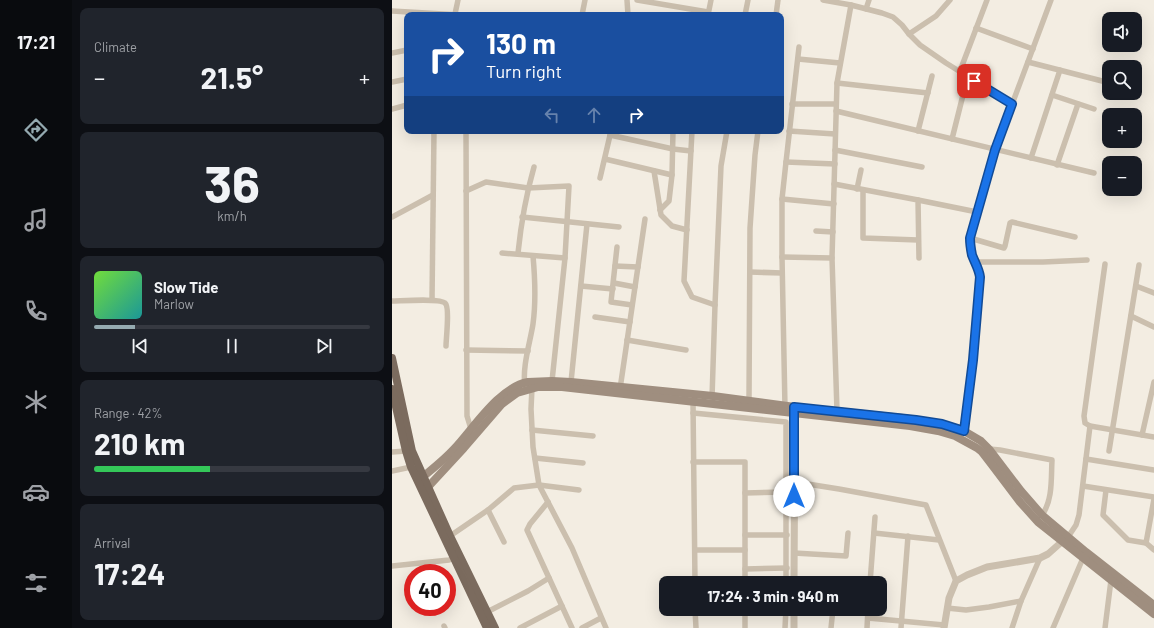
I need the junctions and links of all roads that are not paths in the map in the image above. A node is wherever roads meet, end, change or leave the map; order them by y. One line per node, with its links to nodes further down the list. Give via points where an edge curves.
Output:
1 (458, 0): 17 (street)
2 (586, 0): 18 (street)
3 (627, 0): 19 (street)
4 (637, 0): 20 (street)
5 (711, 0): 21 (street)
6 (748, 0): 22 (street)
7 (778, 0): 23 (street)
8 (824, 0): 13 (street)
9 (869, 0): 14 (street)
10 (950, 0): 25 (street, via 936,16)
11 (987, 0): 24 (street)
12 (1051, 0): 27 (street)
13 (851, 5): 14 (street); 32 (street)
14 (866, 9): 25 (street, via 893,17)
15 (392, 11): 16 (street)
16 (414, 12)
17 (458, 12)
18 (583, 12)
19 (628, 12)
20 (698, 12)
21 (708, 12)
22 (746, 12)
23 (776, 12)
24 (976, 28): 27 (street); 34 (street)
25 (909, 34): 34 (street, via 920,45)
26 (799, 47): 30 (street)
27 (1033, 49): 31 (street)
28 (404, 51): 29 (street)
29 (392, 53)
30 (798, 59): 32 (street); 43 (street)
31 (1028, 62): 33 (street); 45 (street)
32 (840, 63): 39 (street)
33 (1060, 70): 37 (street); 42 (street)
34 (960, 71): 45 (street)
35 (932, 76): 41 (street)
36 (404, 80): 38 (street)
37 (1102, 81)
38 (392, 82)
39 (837, 83): 41 (street); 44 (street)
40 (964, 91): 62 (street)
41 (928, 93): 52 (street)
42 (1052, 95): 46 (street); 67 (street)
43 (792, 104): 44 (street); 51 (street)
44 (836, 104): 50 (street)
45 (1012, 104): 65 (street)
46 (1078, 104): 49 (street); 71 (street)
47 (404, 106): 48 (street)
48 (392, 109)
49 (1094, 109)
50 (836, 111): 52 (street); 61 (street)
51 (789, 131): 61 (street); 69 (street)
52 (918, 131): 62 (street)
53 (434, 134): 83 (street)
54 (466, 134): 82 (street)
55 (610, 134): 68 (street)
56 (614, 134): 63 (street)
57 (673, 134): 63 (street)
58 (692, 134): 66 (street)
59 (727, 134): 126 (street, via 722,166)
60 (758, 134): 115 (street, via 750,228)
61 (835, 134): 64 (street)
62 (952, 139): 65 (street)
63 (673, 149): 66 (street); 77 (street)
64 (835, 150): 70 (street); 73 (street)
65 (995, 150): 67 (street); 88 (street)
66 (691, 151): 95 (street)
67 (1031, 158): 71 (street)
68 (605, 159): 75 (street); 78 (street)
69 (786, 162): 70 (street); 84 (street)
70 (835, 164): 79 (street)
71 (1057, 164): 76 (street)
72 (534, 167): 80 (street)
73 (922, 167)
74 (861, 170): 81 (street)
75 (654, 171): 77 (street); 87 (street)
76 (1094, 173)
77 (672, 175): 87 (street, via 669,201)
78 (600, 178)
79 (834, 184): 81 (street); 86 (street)
80 (528, 188): 82 (street, via 486,182); 90 (street); 92 (street, via 569,186)
81 (860, 189): 85 (street); 100 (street, via 864,238)
82 (466, 191): 133 (street)
83 (433, 195): 89 (street); 123 (street)
84 (782, 199): 86 (street); 105 (street)
85 (918, 200): 88 (street); 100 (street)
86 (834, 204): 97 (street)
87 (660, 210): 95 (street, via 661,215 672,226)
88 (977, 212): 99 (street)
89 (392, 217)
90 (522, 217): 92 (street); 103 (street)
91 (645, 219): 114 (street)
92 (568, 222): 93 (street); 106 (street)
93 (587, 224): 94 (street); 118 (street)
94 (620, 227)
95 (687, 230): 126 (street, via 684,281 692,298)
96 (816, 232): 97 (street)
97 (833, 232): 107 (street)
98 (1075, 237): 99 (street, via 1012,222 1004,248)
99 (970, 238): 110 (street)
100 (918, 240): 108 (street)
101 (617, 247): 113 (street)
102 (502, 253): 103 (street)
103 (518, 253): 104 (street)
104 (533, 256): 106 (street); 135 (street, via 533,324)
105 (782, 256): 107 (street); 116 (street)
106 (565, 258): 137 (street)
107 (832, 258): 148 (street)
108 (918, 258)
109 (1087, 260): 110 (street)
110 (975, 262): 154 (street, via 980,277 979,292 973,360)
111 (1106, 264): 150 (street, via 1084,416 1085,423)
112 (1139, 265): 119 (street)
113 (615, 266): 114 (street); 117 (street)
114 (638, 267): 120 (street)
115 (750, 272): 116 (street); 144 (street)
116 (782, 273): 146 (street)
117 (614, 283): 120 (street); 121 (street)
118 (581, 286): 121 (street); 138 (street)
119 (1136, 286): 122 (street); 127 (street)
120 (635, 287): 125 (street)
121 (613, 289): 125 (street, via 611,302)
122 (1154, 293)
123 (432, 300): 124 (street); 132 (street, via 445,302 447,306)
124 (392, 301)
125 (632, 305): 129 (street)
126 (715, 305): 143 (street)
127 (1131, 316): 130 (street); 153 (street)
128 (595, 317): 129 (street)
129 (630, 322): 131 (street)
130 (1154, 327)
131 (627, 340): 134 (street); 142 (street)
132 (446, 346)
133 (466, 350): 135 (street); 151 (street, via 467,416)
134 (686, 350)
135 (528, 351): 140 (street)
136 (392, 358): 169 (main road)
137 (552, 381): 138 (main road); 140 (main road)
138 (571, 382): 142 (main road)
139 (1154, 382): 155 (street)
140 (527, 387): 142 (main road); 151 (main road, via 514,388 495,401); 152 (street); 173 (main road, via 502,404)
141 (392, 390): 161 (main road)
142 (620, 390): 143 (main road); 145 (main road)
143 (712, 400): 144 (main road); 145 (main road); 146 (main road)
144 (749, 401): 146 (main road)
145 (693, 402): 149 (street)
146 (785, 409): 147 (main road)
147 (794, 410): 148 (main road); 154 (main road); 170 (street)
148 (837, 411): 154 (main road, via 929,422 954,427)
149 (693, 413): 164 (street); 176 (street, via 786,422)
150 (1090, 426): 153 (street); 163 (street)
151 (471, 429): 169 (main road, via 442,462)
152 (532, 430): 156 (street); 162 (street)
153 (1112, 430): 155 (street); 159 (street)
154 (962, 434): 158 (main road, via 981,441); 189 (main road, via 982,452 1032,516)
155 (1142, 435): 157 (street)
156 (593, 436)
157 (1154, 437)
158 (989, 449): 181 (main road); 181 (street, via 1052,460 1048,506)
159 (1109, 451)
160 (392, 452): 161 (street)
161 (406, 452): 166 (main road)
162 (535, 458): 165 (street); 171 (street)
163 (1086, 459): 167 (street); 172 (street)
164 (693, 462): 177 (street, via 745,462); 193 (street)
165 (583, 463)
166 (411, 467): 168 (street); 169 (main road)
167 (1154, 470)
168 (392, 471)
169 (420, 479): 173 (main road)
170 (795, 482): 190 (street, via 926,505); 196 (street)
171 (539, 485): 174 (street); 179 (street); 180 (street, via 514,488)
172 (1083, 486): 175 (street); 189 (street, via 1078,520)
173 (425, 489): 187 (main road); 197 (main road)
174 (579, 490)
175 (1106, 490): 178 (street); 192 (street, via 1103,515 1128,540)
176 (787, 492): 177 (street); 186 (street)
177 (745, 493): 185 (street)
178 (1154, 498): 192 (street)
179 (548, 502): 208 (street, via 528,530); 222 (street, via 572,548)
180 (488, 510): 187 (street); 191 (street)
181 (1042, 515): 189 (main road)
182 (875, 517): 184 (street)
183 (848, 532): 196 (street, via 846,556)
184 (874, 532): 188 (street); 207 (street)
185 (745, 535): 186 (street); 194 (street)
186 (787, 535): 201 (street)
187 (450, 536): 215 (main road)
188 (908, 536): 190 (street); 224 (street)
189 (1065, 539): 198 (street); 199 (main road); 212 (main road)
190 (940, 540): 210 (street)
191 (504, 542)
192 (1146, 543): 195 (street)
193 (694, 550): 194 (street); 203 (street)
194 (745, 550): 202 (street)
195 (1154, 550)
196 (794, 553): 206 (street)
197 (454, 558): 200 (street); 226 (main road)
198 (1040, 558): 210 (street, via 988,567); 211 (street)
199 (1083, 558): 209 (main road); 240 (street)
200 (392, 566)
201 (787, 568): 202 (street); 205 (street)
202 (745, 569): 204 (street)
203 (695, 576)
204 (745, 576)
205 (786, 576)
206 (794, 576)
207 (871, 576)
208 (549, 578): 213 (street); 215 (street)
209 (1111, 580): 216 (main road); 241 (street)
210 (956, 581): 214 (street)
211 (1021, 601): 214 (street, via 966,610); 239 (street)
212 (1154, 605)
213 (562, 606): 228 (street); 229 (street)
214 (947, 608): 225 (street)
215 (487, 612): 227 (main road)
216 (1154, 614)
217 (695, 616): 232 (street)
218 (745, 616): 233 (street)
219 (786, 616): 234 (street)
220 (794, 616): 235 (street)
221 (832, 616): 236 (street)
222 (601, 618): 230 (street); 231 (street)
223 (868, 618): 224 (street); 237 (street)
224 (902, 621): 225 (street); 238 (street)
225 (944, 626)
226 (487, 628)
227 (495, 628)
228 (520, 628)
229 (572, 628)
230 (582, 628)
231 (606, 628)
232 (696, 628)
233 (745, 628)
234 (785, 628)
235 (794, 628)
236 (831, 628)
237 (867, 628)
238 (901, 628)
239 (1012, 628)
240 (1053, 628)
241 (1105, 628)

